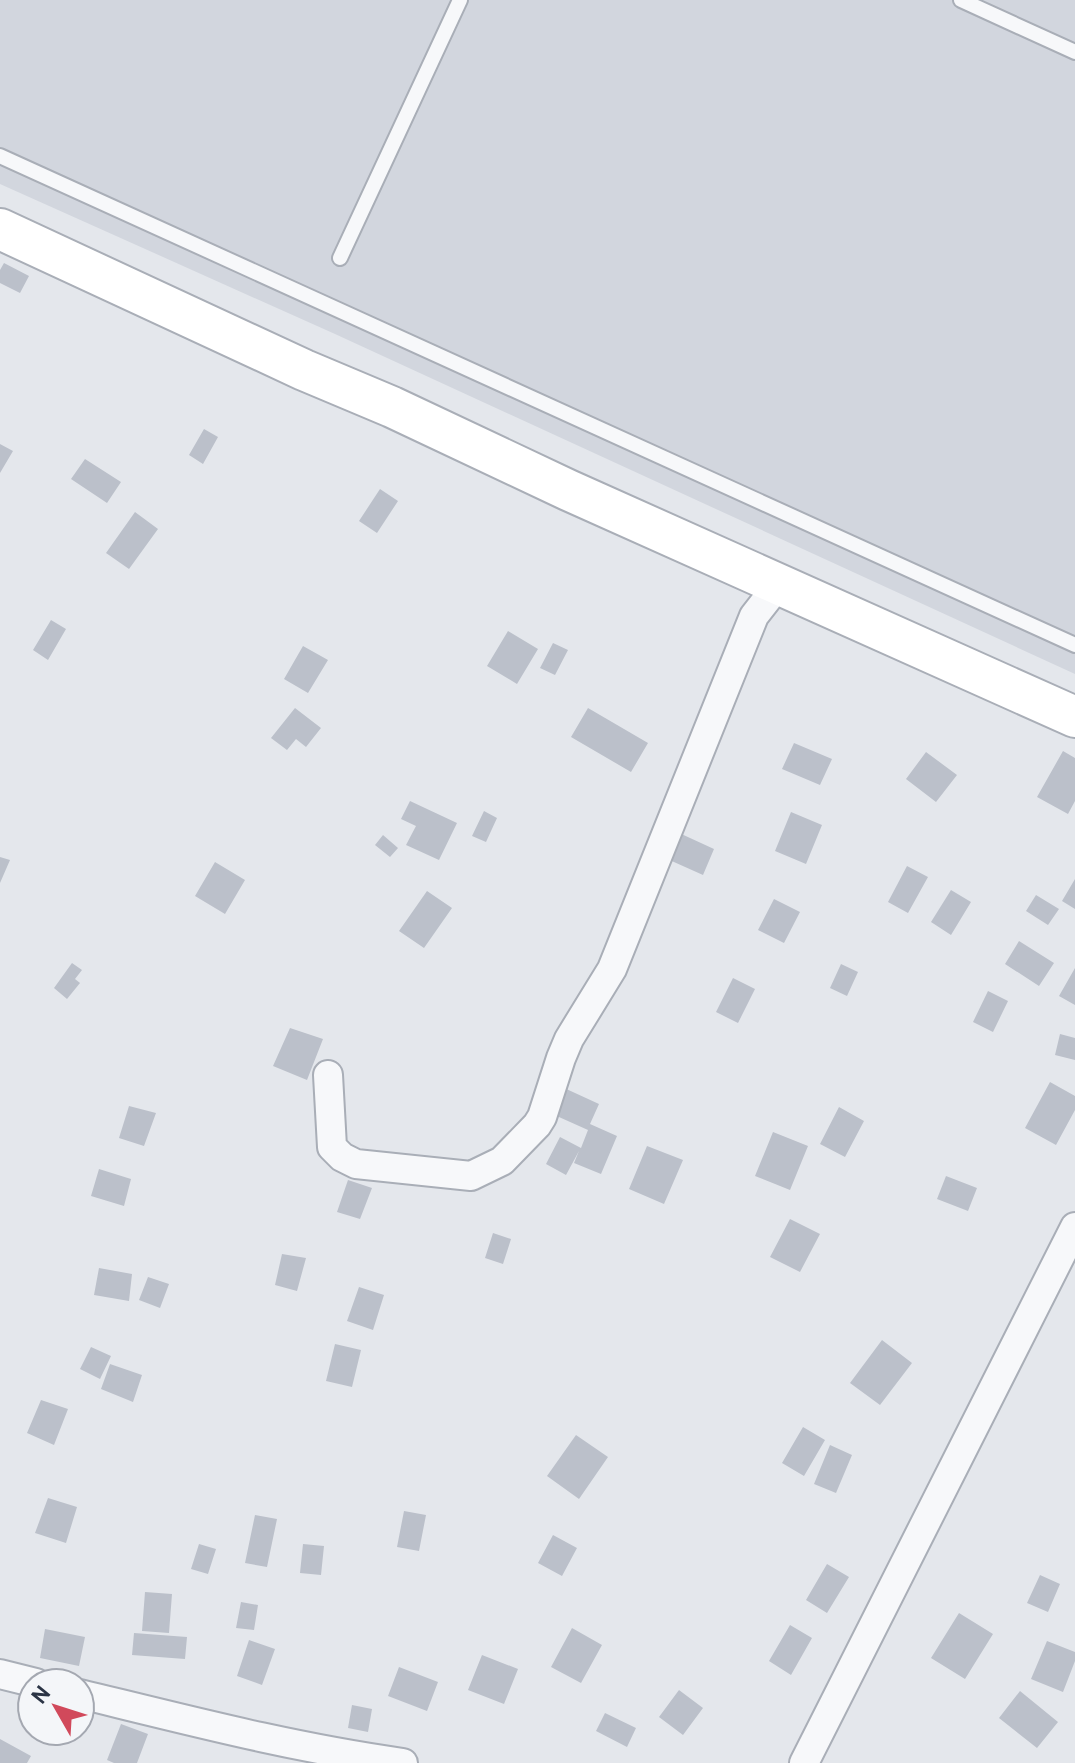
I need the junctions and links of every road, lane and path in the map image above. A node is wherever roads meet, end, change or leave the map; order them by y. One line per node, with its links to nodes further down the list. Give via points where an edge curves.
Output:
1 (460, 0): 6 (lane)
2 (961, 0): 3 (lane)
3 (1075, 52)
4 (0, 156): 8 (lane)
5 (0, 229): 7 (street)
6 (340, 258)
7 (779, 584): 9 (street); 10 (street, via 754,616 612,969 569,1039 537,1125 502,1161 471,1176 356,1164 332,1147)
8 (1075, 645)
9 (1075, 717)
10 (328, 1075)
11 (1075, 1227): 14 (street)
12 (96, 1698): 13 (street, via 355,1757)
13 (403, 1763)
14 (804, 1763)

